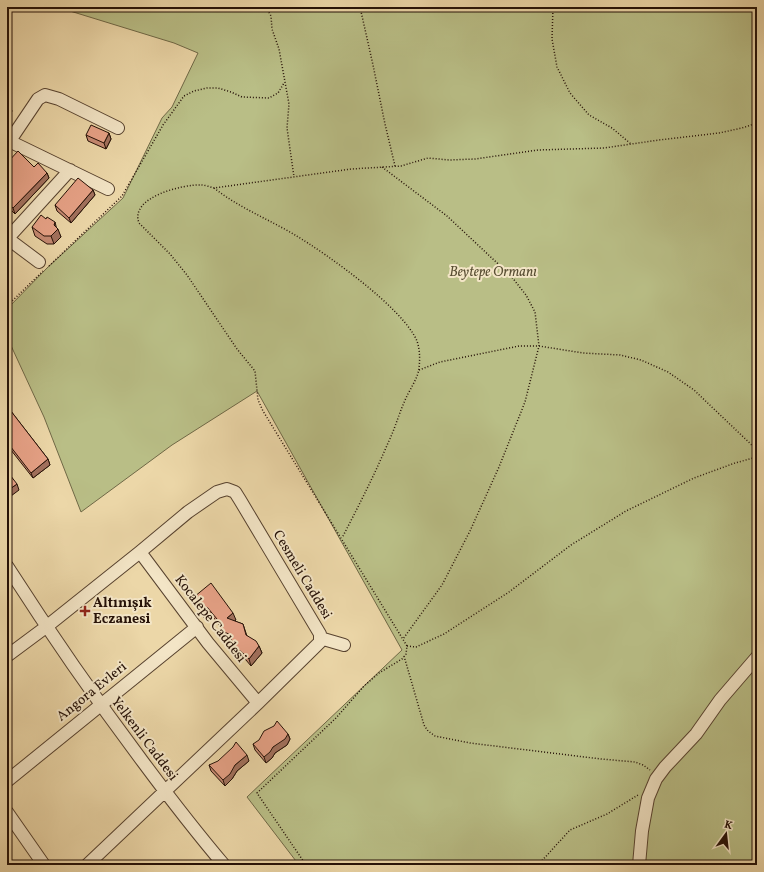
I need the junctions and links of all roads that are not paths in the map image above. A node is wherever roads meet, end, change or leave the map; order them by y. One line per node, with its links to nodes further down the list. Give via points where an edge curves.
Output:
1 (118, 128): 2 (street, via 60,99 44,95 38,99)
2 (8, 143): 3 (street)
3 (70, 170): 4 (street); 5 (street)
4 (108, 189)
5 (7, 238): 6 (street)
6 (39, 262)
7 (140, 552): 9 (street, Cesmeli Caddesi); 10 (street, Kocalepe Caddesi); 11 (street, Cesmeli Caddesi, via 188,512 217,492 227,489 234,492 318,630)
8 (7, 566): 9 (street, Yelkenli Caddesi)
9 (46, 627): 13 (street, Cesmeli Caddesi); 16 (street, Yelkenli Caddesi)
10 (196, 627): 15 (street, Kocalepe Caddesi); 16 (street, Angora Evleri)
11 (320, 638): 12 (street); 15 (street, Cesmeli Caddesi, via 320,642)
12 (344, 645)
13 (7, 656)
14 (757, 657): 23 (street, via 654,782 648,798 642,831)
15 (258, 703): 18 (street, Cesmeli Caddesi)
16 (100, 705): 17 (street, Angora Evleri); 18 (street, Yelkenli Caddesi)
17 (7, 780)
18 (165, 791): 20 (street, Yelkenli Caddesi); 22 (street, Cesmeli Caddesi)
19 (7, 812): 21 (street)
20 (220, 864)
21 (44, 865)
22 (87, 865)
23 (639, 865)

